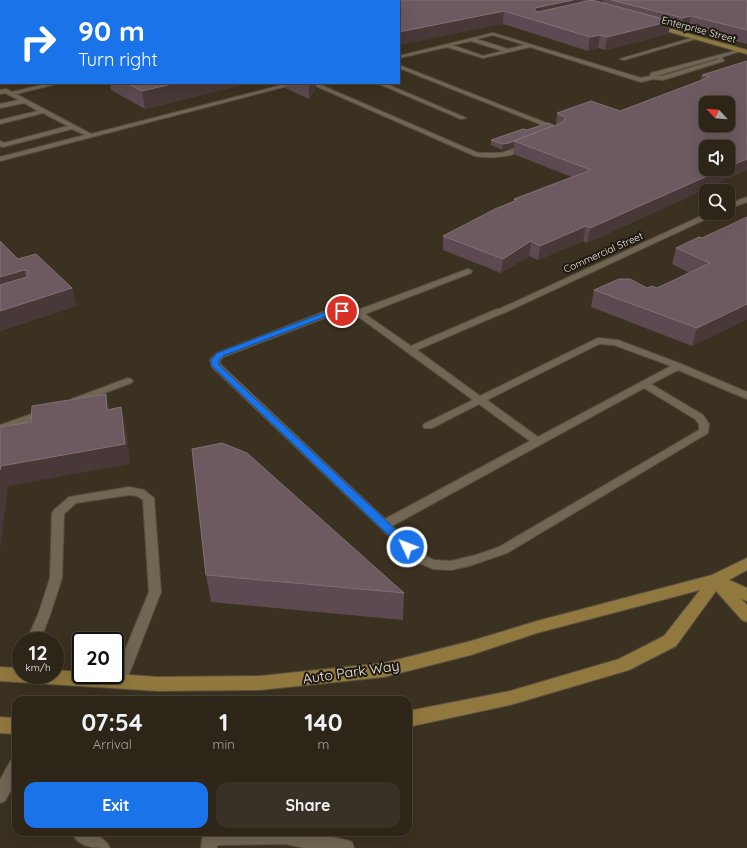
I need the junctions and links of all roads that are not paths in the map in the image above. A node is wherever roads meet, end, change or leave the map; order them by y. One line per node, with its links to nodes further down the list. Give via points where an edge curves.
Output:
1 (644, 24): 2 (main road, Enterprise Street)
2 (697, 38): 7 (main road, Enterprise Street); 10 (lane)
3 (470, 39): 4 (lane); 5 (lane, via 497,34); 6 (lane)
4 (446, 45): 6 (lane, via 483,57); 8 (lane)
5 (532, 46): 6 (lane); 14 (lane, via 641,80)
6 (508, 51)
7 (744, 51): 9 (lane)
8 (400, 57)
9 (720, 57): 11 (lane); 13 (lane, via 722,60)
10 (622, 59)
11 (684, 65): 13 (lane); 14 (lane, via 653,74)
12 (400, 66): 27 (lane, via 560,130)
13 (695, 68): 14 (lane, via 663,78)
14 (652, 77)
15 (53, 84): 20 (lane)
16 (292, 84): 28 (lane)
17 (314, 84): 30 (lane, via 476,155 494,156 515,152)
18 (382, 84): 24 (lane)
19 (0, 92): 20 (lane)
20 (12, 94): 21 (lane)
21 (24, 101): 22 (lane); 23 (lane)
22 (0, 106)
23 (43, 111): 25 (lane); 26 (lane)
24 (463, 118)
25 (0, 122)
26 (72, 126): 28 (lane); 29 (lane, via 3,145)
27 (553, 135)
28 (90, 136): 31 (lane)
29 (0, 143)
30 (534, 143)
31 (0, 160)
32 (747, 199): 33 (street)
33 (735, 204)
34 (701, 220): 36 (street, Commercial Street)
35 (468, 271): 37 (lane)
36 (500, 311): 38 (lane)
37 (359, 313): 38 (lane); 49 (lane, via 334,311 220,355 215,360 215,365)
38 (410, 350): 43 (lane)
39 (678, 366): 41 (lane); 42 (lane); 43 (lane, via 615,342 598,341)
40 (128, 381): 44 (lane)
41 (644, 384): 48 (lane); 49 (lane, via 699,417 704,424 704,431 503,550 480,559 448,565 433,564 419,558)
42 (747, 396)
43 (480, 400): 46 (lane); 48 (lane)
44 (64, 405)
45 (50, 410): 47 (lane)
46 (428, 426)
47 (0, 429)
48 (538, 442): 49 (lane)
49 (384, 525)
50 (747, 563): 51 (main road, Auto Park Way)
51 (716, 580): 52 (main road); 53 (main road); 58 (main road, Auto Park Way, via 384,670 260,683); 59 (main road, Auto Park Way, via 670,641 623,665 510,698)
52 (747, 595)
53 (747, 616)
54 (36, 632): 55 (lane, via 56,578 58,513 73,500 129,491 140,493 148,498 154,592)
55 (124, 669)
56 (12, 672): 57 (main road, Auto Park Way)
57 (0, 674)
58 (124, 682)
59 (412, 718)
60 (0, 725): 61 (main road)
61 (12, 726)
62 (12, 773): 63 (lane)
63 (0, 796)
64 (82, 836): 66 (lane)
65 (210, 839): 67 (lane, via 285,836)
66 (102, 848)
67 (346, 848)

